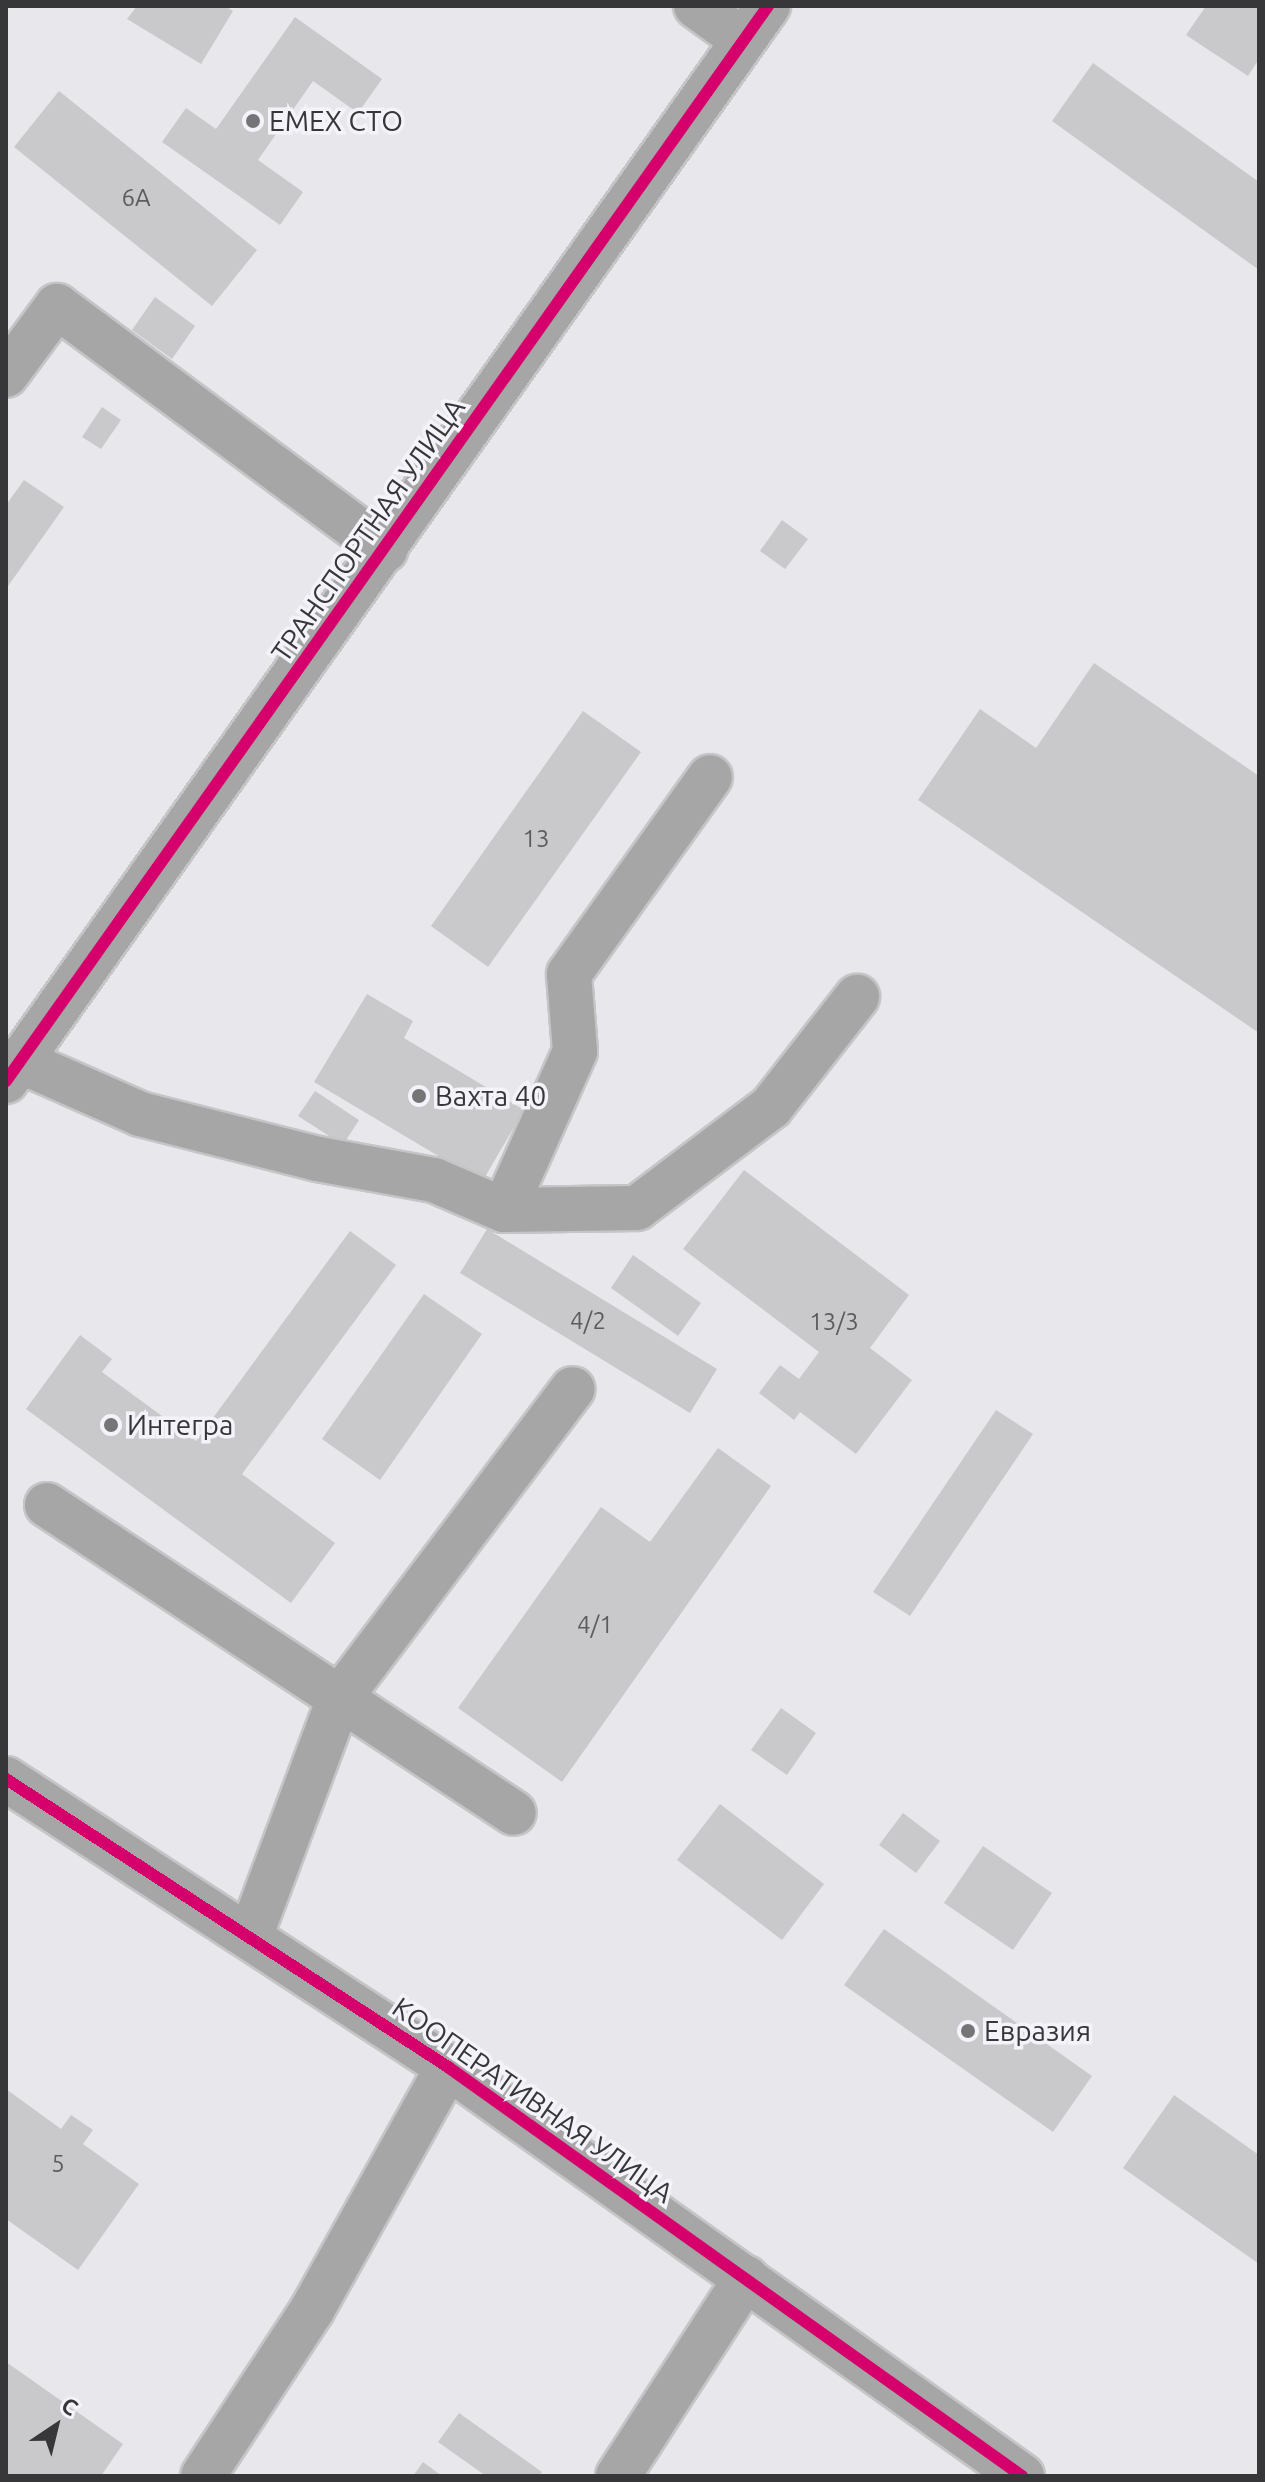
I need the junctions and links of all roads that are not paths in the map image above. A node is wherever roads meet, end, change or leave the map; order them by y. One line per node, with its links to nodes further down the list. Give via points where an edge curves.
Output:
1 (696, 6): 2 (street)
2 (756, 23): 4 (street, ТРАНСПОРТНАЯ УЛИЦА)
3 (6, 375): 4 (street, via 57,306)
4 (385, 550): 7 (street, ТРАНСПОРТНАЯ УЛИЦА)
5 (710, 777): 8 (street, via 569,974 575,1051)
6 (857, 997): 8 (street, via 771,1107 637,1208)
7 (13, 1071): 8 (street, via 140,1114 318,1159 434,1180)
8 (504, 1210)
9 (573, 1389): 11 (street)
10 (47, 1505): 11 (street)
11 (339, 1699): 13 (street); 14 (street)
12 (6, 1779): 14 (street, КООПЕРАТИВНАЯ УЛИЦА)
13 (514, 1813)
14 (250, 1937): 15 (street, КООПЕРАТИВНАЯ УЛИЦА)
15 (448, 2067): 16 (street, КООПЕРАТИВНАЯ УЛИЦА); 17 (street, via 312,2310)
16 (746, 2278): 18 (street); 19 (street, КООПЕРАТИВНАЯ УЛИЦА)
17 (203, 2476)
18 (618, 2476)
19 (1022, 2476)

